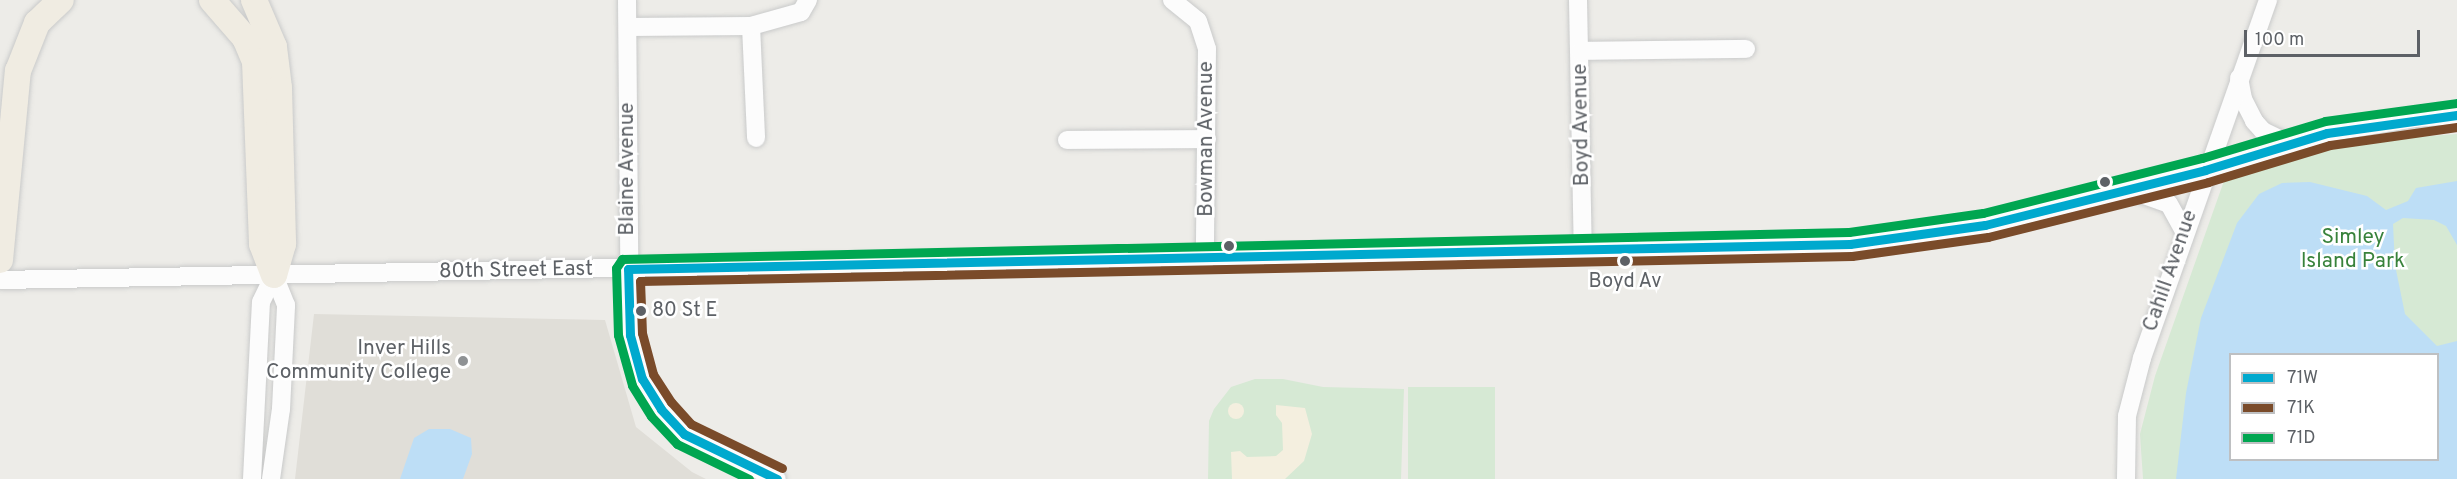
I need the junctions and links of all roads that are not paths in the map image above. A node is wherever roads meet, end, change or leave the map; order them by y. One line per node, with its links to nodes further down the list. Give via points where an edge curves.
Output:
1 (61, 0): 24 (highway, via 37,24 18,71)
2 (212, 0): 26 (highway, via 245,38 255,61 262,244)
3 (254, 0): 26 (highway, via 274,47 279,88 283,244)
4 (627, 0): 10 (street, Blaine Avenue)
5 (808, 0): 9 (street, via 801,12)
6 (1172, 0): 16 (street, Bowman Avenue, via 1198,21 1207,49)
7 (1578, 0): 12 (street, Boyd Avenue)
8 (2268, 0): 13 (street, Cahill Avenue)
9 (751, 26): 10 (street); 15 (street)
10 (628, 27): 25 (street, Blaine Avenue)
11 (1746, 50): 12 (street)
12 (1581, 51): 22 (street, Boyd Avenue)
13 (2239, 78): 18 (street, via 2243,99 2254,121); 19 (street, Cahill Avenue)
14 (2457, 115): 18 (street, 80th Street East, via 2376,123)
15 (756, 138)
16 (1207, 138): 17 (street); 23 (street, Bowman Avenue)
17 (1067, 140)
18 (2290, 144): 19 (street, 80th Street East)
19 (2205, 170): 20 (street, 80th Street East); 21 (street, Cahill Avenue)
20 (2128, 189): 21 (street, via 2169,204); 22 (street, 80th Street East, via 1985,225 1850,244)
21 (2184, 231): 31 (street, Cahill Avenue, via 2133,389 2125,444)
22 (1583, 250): 23 (street, 80th Street East)
23 (1205, 255): 25 (street, 80th Street East)
24 (0, 260)
25 (628, 269): 26 (street, 80th Street East); 30 (street, Blaine Avenue, via 630,335 642,379 661,409 684,434)
26 (274, 275): 27 (street, 80th Street East); 28 (street, via 261,302); 29 (street, via 286,305 284,374)
27 (0, 280)
28 (252, 479)
29 (272, 479)
30 (777, 479)
31 (2126, 479)

